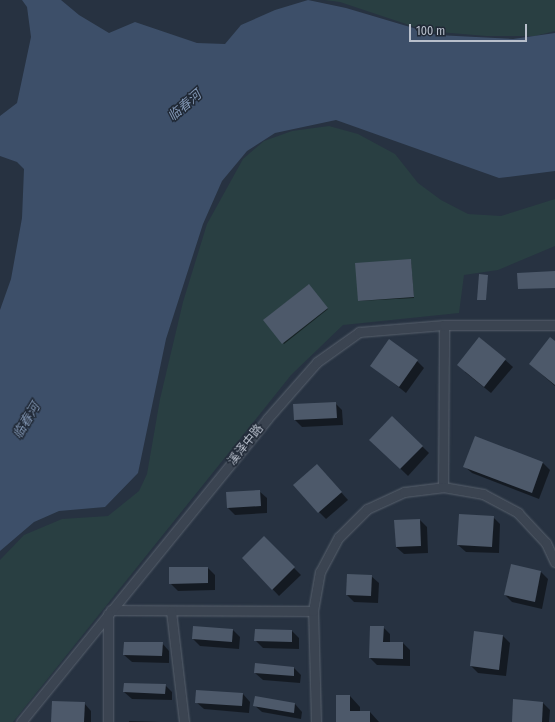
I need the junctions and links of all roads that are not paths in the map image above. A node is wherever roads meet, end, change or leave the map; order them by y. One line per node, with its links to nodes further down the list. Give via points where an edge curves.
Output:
1 (444, 325): 2 (street, 溪泽中路); 3 (street); 6 (street, 溪泽中路, via 359,332 317,362 267,419)
2 (555, 326)
3 (443, 487): 4 (street, via 483,494 518,513 546,543); 7 (street, via 404,492 368,509 339,537 331,551 320,572)
4 (555, 562)
5 (171, 610): 6 (street); 7 (street); 10 (street)
6 (110, 612): 8 (street, 溪泽中路); 9 (street)
7 (313, 612): 11 (street)
8 (21, 722)
9 (108, 722)
10 (184, 722)
11 (316, 722)

